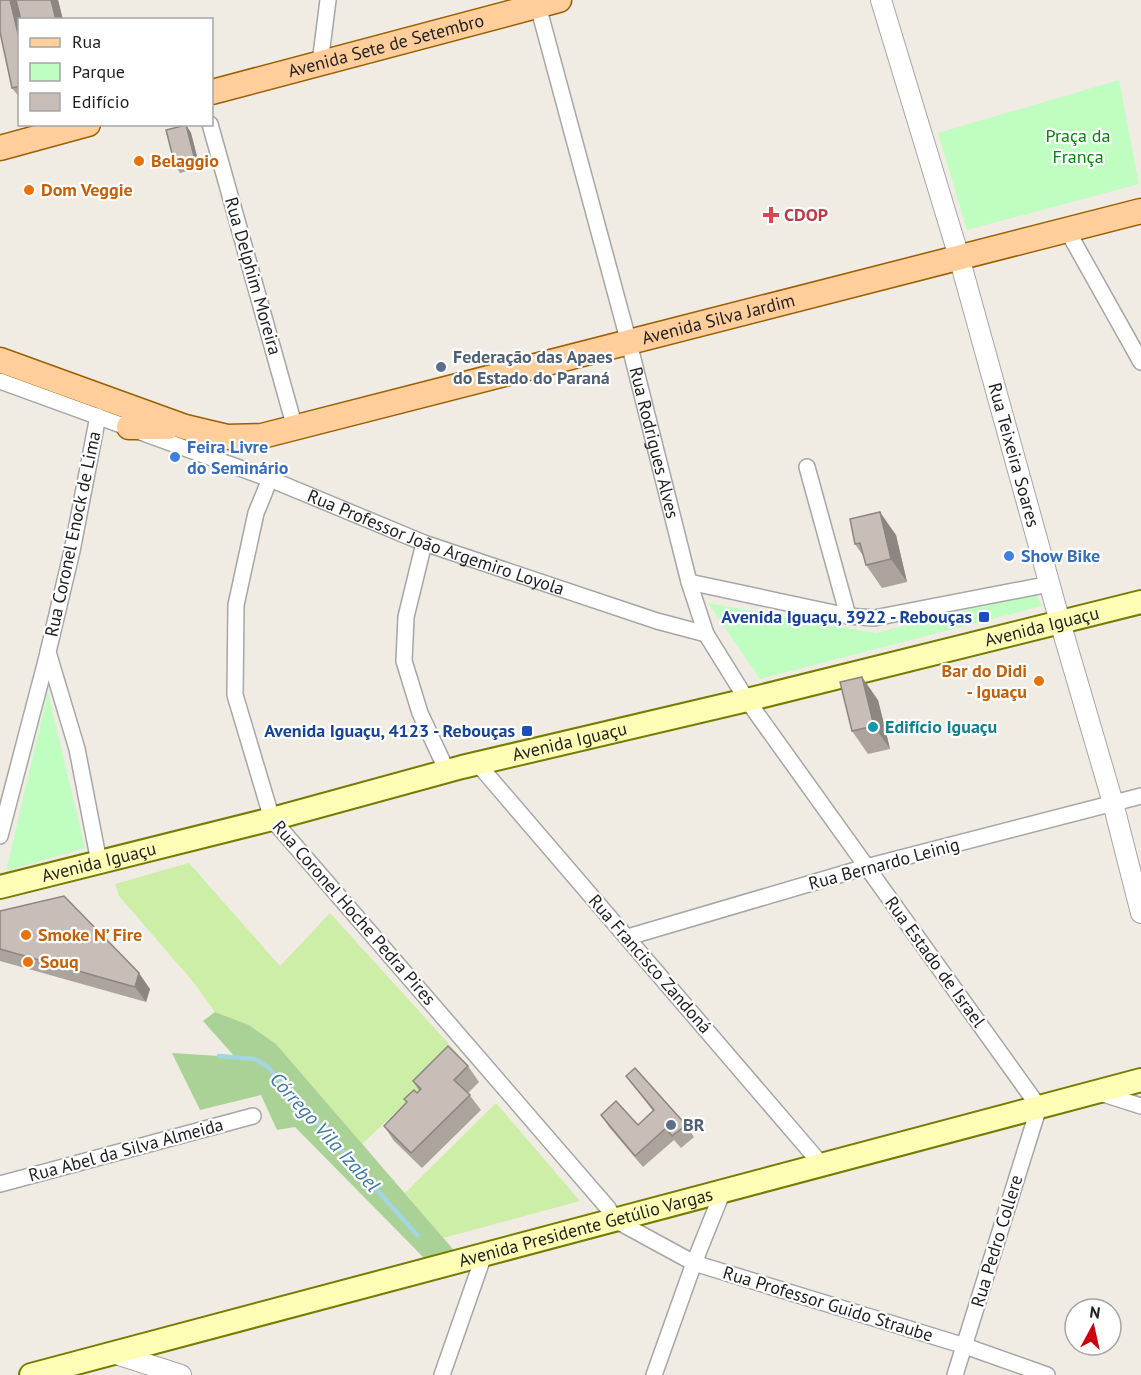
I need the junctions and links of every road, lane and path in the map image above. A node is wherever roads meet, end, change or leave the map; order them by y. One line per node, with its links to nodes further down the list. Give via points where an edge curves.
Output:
1 (328, 0): 4 (street)
2 (881, 0): 11 (street, Rua Teixeira Soares)
3 (545, 2): 4 (main road, Avenida Sete de Setembro); 12 (street, Rua Rodrigues Alves)
4 (320, 63): 5 (main road, Avenida Sete de Setembro)
5 (213, 92)
6 (81, 126): 8 (main road)
7 (211, 126): 19 (street, Rua Delphim Moreira)
8 (0, 148)
9 (1141, 211): 10 (main road, Avenida Silva Jardim)
10 (1067, 230): 11 (main road, Avenida Silva Jardim); 14 (street)
11 (959, 257): 12 (main road, Avenida Silva Jardim); 24 (street, Rua Teixeira Soares)
12 (628, 343): 19 (main road, Avenida Silva Jardim); 23 (street, Rua Rodrigues Alves)
13 (0, 360): 18 (main road)
14 (1141, 362)
15 (0, 381): 16 (street, Rua Professor João Argemiro Loyola)
16 (98, 416): 17 (street, Rua Professor João Argemiro Loyola); 29 (street, Rua Coronel Enock de Lima)
17 (129, 427): 18 (main road); 21 (street, Rua Professor João Argemiro Loyola)
18 (185, 427): 19 (main road, via 227,437 262,436)
19 (296, 428)
20 (807, 467): 26 (street)
21 (270, 479): 22 (street, Rua Professor João Argemiro Loyola); 35 (street, Rua Coronel Hoche Pedra Pires, via 256,513 236,605 235,695)
22 (424, 543): 28 (street, Rua Professor João Argemiro Loyola); 32 (street, via 406,617 404,661 420,713)
23 (689, 582): 26 (street); 28 (street, Rua Rodrigues Alves)
24 (1050, 584): 26 (street, via 874,618); 27 (street, Rua Teixeira Soares)
25 (1141, 602): 27 (main road, Avenida Iguaçu)
26 (848, 616)
27 (1060, 622): 30 (main road, Avenida Iguaçu); 34 (street, Rua Teixeira Soares)
28 (706, 634): 30 (street, Rua Rodrigues Alves)
29 (48, 652): 36 (street); 37 (street, Rua Coronel Enock de Lima, via 77,749)
30 (747, 700): 31 (main road, Avenida Iguaçu); 38 (street, Rua Estado de Israel)
31 (477, 763): 32 (main road, Avenida Iguaçu); 41 (street, Rua Francisco Zandoná)
32 (447, 771): 35 (main road, Avenida Iguaçu)
33 (1141, 796): 34 (street, Rua Bernardo Leinig)
34 (1113, 803): 38 (street, Rua Bernardo Leinig); 40 (street, Rua Teixeira Soares)
35 (272, 819): 37 (main road, Avenida Iguaçu); 50 (street, Rua Coronel Hoche Pedra Pires)
36 (0, 836)
37 (99, 862): 39 (main road, Avenida Iguaçu)
38 (866, 867): 41 (street, Rua Bernardo Leinig); 45 (street, Rua Estado de Israel)
39 (0, 887)
40 (1141, 913)
41 (627, 937): 47 (street, Rua Francisco Zandoná)
42 (1141, 1080): 43 (main road, Avenida Presidente Getúlio Vargas)
43 (1097, 1092): 44 (street); 45 (main road, Avenida Presidente Getúlio Vargas)
44 (1141, 1106)
45 (1039, 1107): 47 (main road, Avenida Presidente Getúlio Vargas); 53 (street, Rua Pedro Collere)
46 (253, 1116): 48 (street, Rua Abel da Silva Almeida)
47 (822, 1165): 49 (main road, Avenida Presidente Getúlio Vargas)
48 (0, 1184)
49 (723, 1191): 50 (main road, Avenida Presidente Getúlio Vargas); 52 (street)
50 (615, 1220): 51 (main road, Avenida Presidente Getúlio Vargas); 52 (street, Rua Professor Guido Straube)
51 (484, 1255): 54 (main road, Avenida Presidente Getúlio Vargas); 57 (street)
52 (694, 1263): 53 (street, Rua Professor Guido Straube); 58 (street)
53 (965, 1346): 59 (street, Rua Pedro Collere); 60 (street, Rua Professor Guido Straube)
54 (113, 1353): 55 (main road, Avenida Presidente Getúlio Vargas); 56 (street)
55 (31, 1375)
56 (181, 1375)
57 (442, 1375)
58 (654, 1375)
59 (955, 1375)
60 (1047, 1375)

